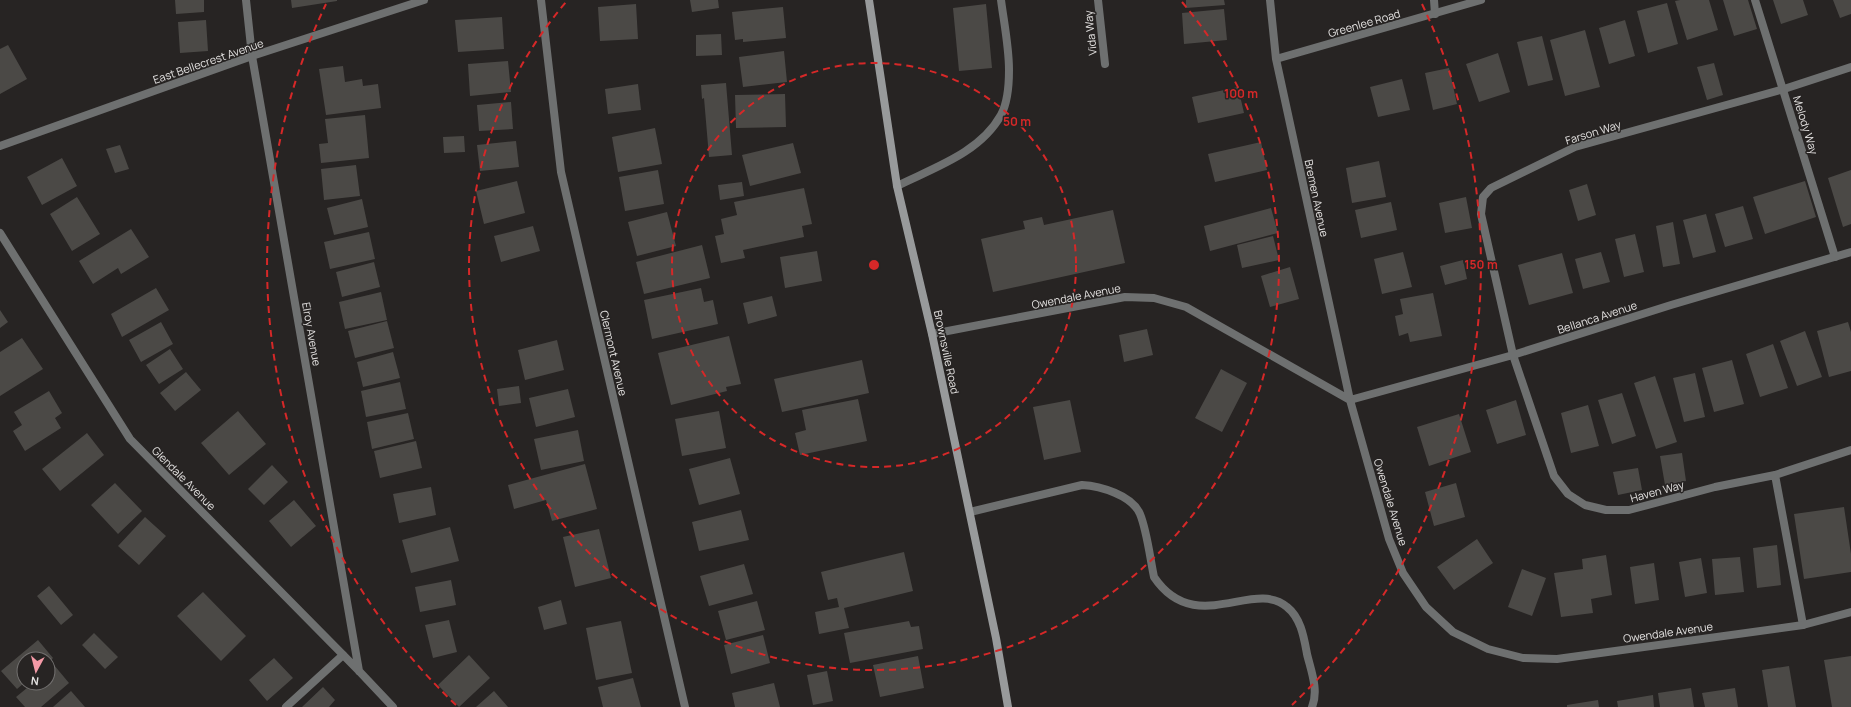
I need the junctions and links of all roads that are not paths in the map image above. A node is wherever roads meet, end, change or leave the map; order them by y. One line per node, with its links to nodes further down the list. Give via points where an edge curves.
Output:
1 (246, 0): 12 (street, Elroy Avenue)
2 (424, 0): 12 (street, East Bellecrest Avenue)
3 (541, 0): 34 (street, Clermont Avenue, via 561,172)
4 (869, 0): 18 (main road, Brownsville Road)
5 (1002, 0): 18 (street, via 1009,69 1002,114 988,133 965,152)
6 (1098, 0): 14 (street, Vida Way)
7 (1270, 0): 13 (street, Bremen Avenue)
8 (1434, 0): 11 (street)
9 (1481, 0): 11 (street, Greenlee Road)
10 (1755, 0): 16 (street, Melody Way)
11 (1435, 14): 13 (street, Greenlee Road)
12 (252, 56): 17 (street, East Bellecrest Avenue); 31 (street, Elroy Avenue)
13 (1276, 59): 24 (street, Bremen Avenue)
14 (1104, 64)
15 (1851, 67): 16 (street, Farson Way)
16 (1784, 89): 21 (street, Melody Way); 23 (street, Farson Way, via 1575,148 1491,188 1483,197 1481,214)
17 (0, 146)
18 (897, 186): 22 (main road, Brownsville Road)
19 (0, 233): 30 (street, Glendale Avenue, via 130,439)
20 (1851, 252): 21 (street, Bellanca Avenue)
21 (1836, 257): 23 (street, Bellanca Avenue)
22 (932, 334): 24 (street, Owendale Avenue, via 1125,297 1154,298 1186,307); 27 (main road, Brownsville Road)
23 (1513, 355): 24 (street, Bellanca Avenue); 26 (street, Haven Way, via 1554,476 1568,494 1585,505 1606,510 1629,510 1715,487)
24 (1350, 400): 29 (street, Owendale Avenue, via 1389,539 1403,573 1426,606 1454,632 1488,650 1523,658 1557,659)
25 (1851, 450): 26 (street, Haven Way)
26 (1775, 475): 29 (street)
27 (970, 512): 35 (main road, Brownsville Road); 36 (street, via 1082,486 1094,486 1121,495 1140,512 1154,577 1159,585 1178,599 1193,605 1218,606 1249,599 1267,599 1288,607 1294,614 1304,639 1316,694)
28 (1851, 612): 29 (street, Owendale Avenue)
29 (1803, 625)
30 (343, 655): 31 (street, Glendale Avenue); 32 (street)
31 (360, 671): 33 (street, Glendale Avenue)
32 (286, 707)
33 (393, 707)
34 (685, 707)
35 (1008, 707)
36 (1312, 707)

